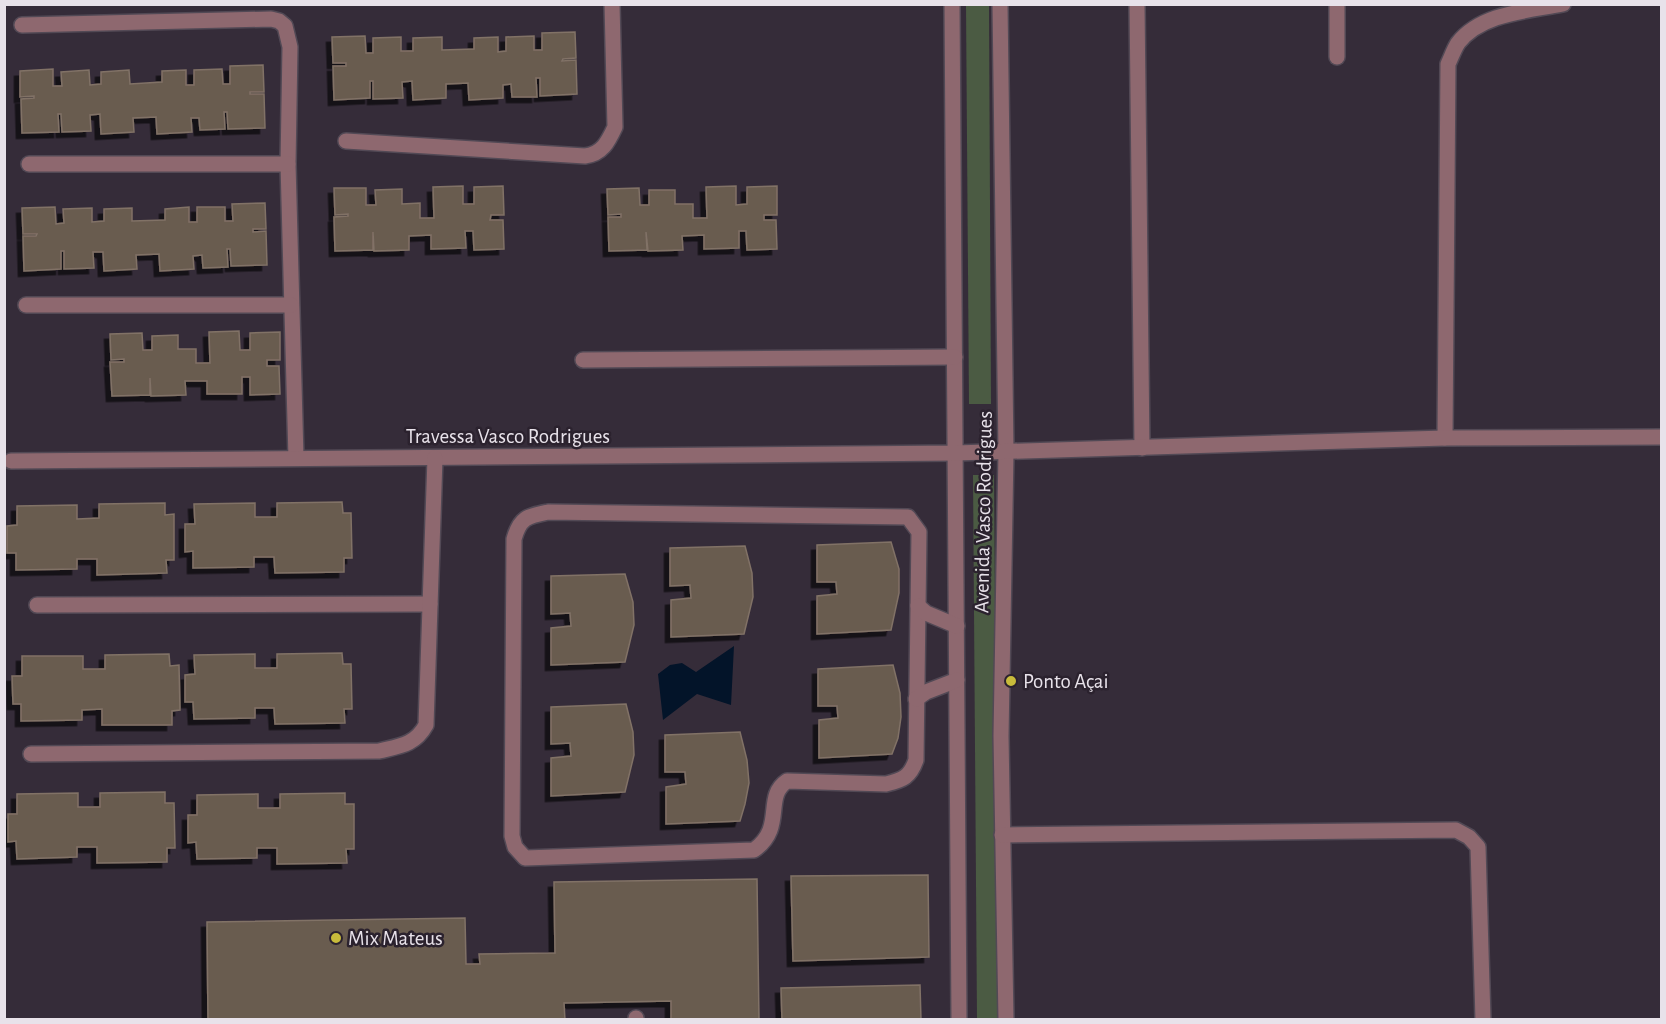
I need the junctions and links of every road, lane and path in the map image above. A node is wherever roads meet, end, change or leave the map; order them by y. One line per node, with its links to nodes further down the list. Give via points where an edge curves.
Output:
1 (612, 4): 9 (street, via 615,128 607,144 595,155)
2 (952, 4): 14 (street, Avenida Vasco Rodrigues)
3 (1000, 4): 19 (street, Avenida Vasco Rodrigues)
4 (1137, 4): 18 (street)
5 (1337, 4): 8 (street)
6 (1563, 4): 17 (street, via 1482,22 1459,43 1448,64)
7 (22, 25): 11 (street, via 279,21 285,26 290,47)
8 (1337, 57)
9 (346, 141)
10 (28, 164): 11 (street)
11 (288, 164): 13 (street)
12 (26, 305): 13 (street)
13 (291, 305): 21 (street)
14 (955, 357): 15 (street); 20 (street, Avenida Vasco Rodrigues)
15 (583, 360)
16 (1662, 437): 17 (street, Travessa Vasco Rodrigues)
17 (1445, 438): 18 (street, Travessa Vasco Rodrigues)
18 (1142, 448): 19 (street, Travessa Vasco Rodrigues)
19 (1006, 452): 20 (street, Travessa Vasco Rodrigues); 31 (street, Avenida Vasco Rodrigues)
20 (956, 453): 22 (street, Travessa Vasco Rodrigues); 27 (street, Avenida Vasco Rodrigues)
21 (296, 458): 22 (street, Travessa Vasco Rodrigues); 23 (street, Travessa Vasco Rodrigues)
22 (435, 458): 24 (street)
23 (11, 461)
24 (430, 604): 25 (street); 30 (street, via 426,725 419,737 402,746 379,751)
25 (37, 605)
26 (918, 606): 27 (street); 29 (street); 29 (street, via 919,532 908,517 548,512 523,520 517,528 513,554 515,847 525,858 754,850 769,835 776,795 787,782 886,784 908,777 916,760)
27 (957, 626): 28 (street, Avenida Vasco Rodrigues)
28 (957, 680): 29 (street); 32 (street, Avenida Vasco Rodrigues)
29 (916, 699)
30 (31, 754)
31 (1002, 835): 33 (street, Avenida Vasco Rodrigues); 34 (street, via 1456,830 1478,847)
32 (959, 1020)
33 (1006, 1020)
34 (1483, 1020)

